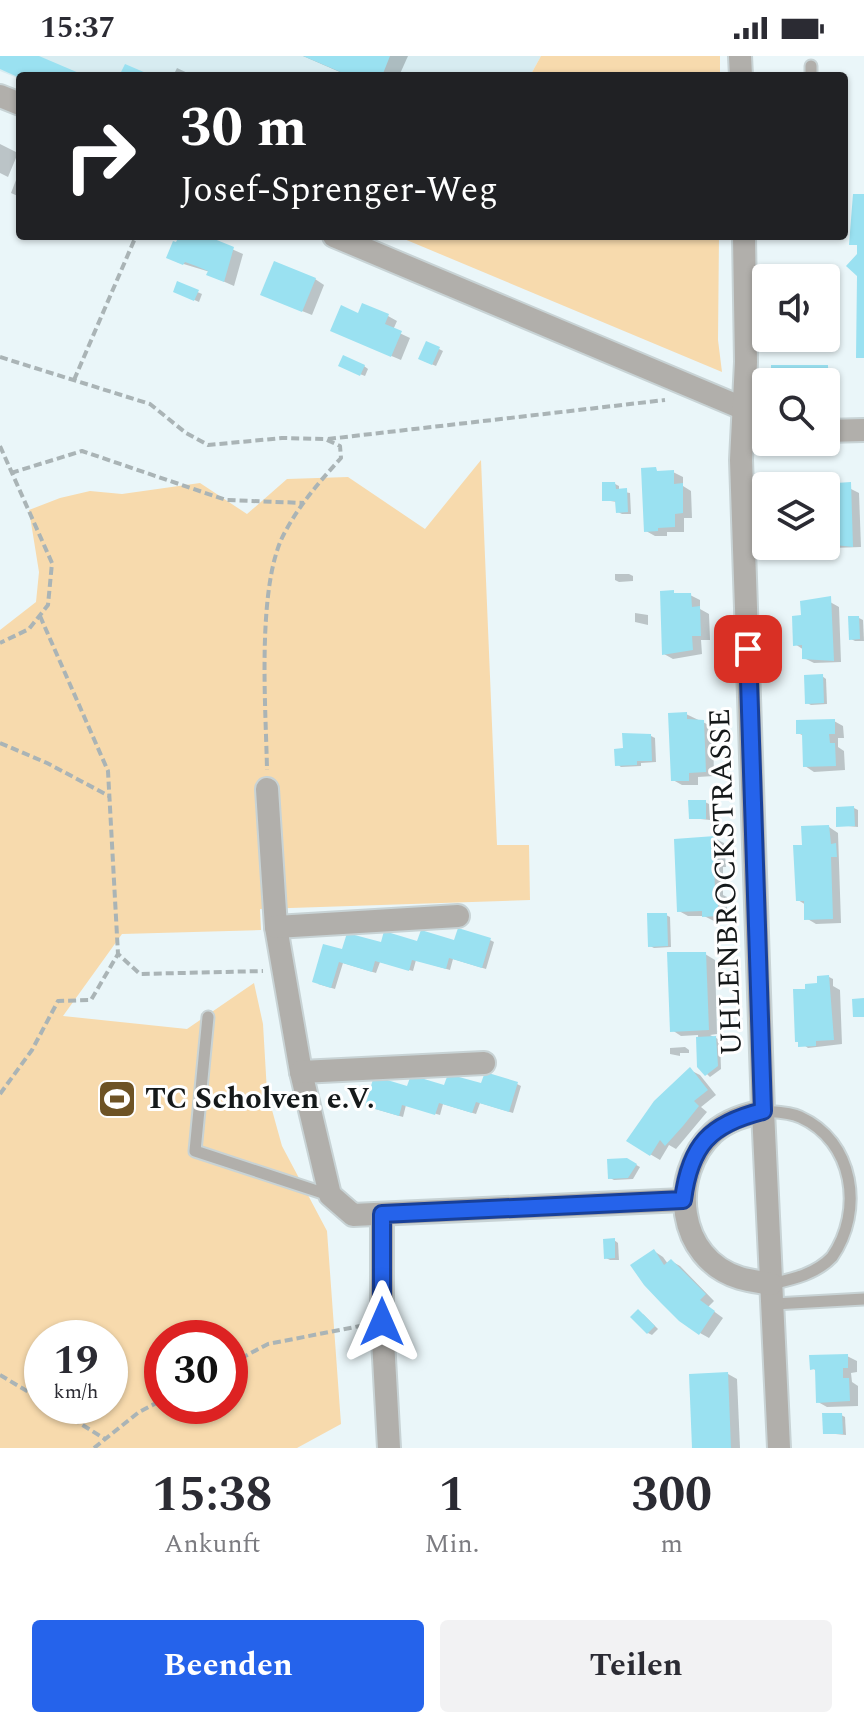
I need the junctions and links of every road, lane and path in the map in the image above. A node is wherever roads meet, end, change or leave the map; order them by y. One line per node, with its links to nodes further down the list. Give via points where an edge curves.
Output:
1 (134, 240): 6 (path)
2 (343, 240): 7 (street)
3 (744, 240): 5 (street, UHLENBROCKSTRASSE)
4 (0, 357): 6 (path)
5 (752, 368)
6 (74, 380): 12 (path, via 150,404 208,445)
7 (687, 386): 8 (street); 12 (path, via 669,400)
8 (752, 413)
9 (752, 424): 29 (street, UHLENBROCKSTRASSE, via 741,460)
10 (864, 430): 11 (street)
11 (840, 431)
12 (325, 439): 15 (path, via 340,446 341,458)
13 (0, 446): 14 (path)
14 (11, 473): 15 (path, via 82,451 226,500); 16 (path, via 52,563 48,605)
15 (304, 503): 19 (path, via 283,534 270,578 265,647)
16 (40, 616): 17 (path, via 29,629); 20 (path, via 108,771)
17 (0, 643)
18 (0, 743): 20 (path)
19 (267, 789): 22 (street)
20 (109, 796): 23 (path)
21 (458, 916): 22 (street)
22 (276, 927): 27 (street)
23 (118, 954): 24 (path, via 140,974); 28 (path, via 91,1000 58,1001)
24 (273, 971)
25 (208, 1017): 30 (lane, via 195,1151)
26 (484, 1063): 27 (street)
27 (301, 1072): 30 (street)
28 (0, 1094)
29 (763, 1111): 31 (street, via 715,1130 687,1174); 33 (street, UHLENBROCKSTRASSE); 33 (lane, via 798,1115 827,1133 848,1160 856,1194 851,1227 832,1257)
30 (330, 1195): 32 (street, via 353,1215)
31 (683, 1200): 32 (street); 33 (street, via 691,1232 710,1260)
32 (382, 1214): 35 (street)
33 (772, 1294): 34 (lane); 44 (street, UHLENBROCKSTRASSE)
34 (864, 1299)
35 (382, 1322): 36 (path, via 268,1344); 43 (street)
36 (248, 1355)
37 (0, 1375): 38 (path)
38 (24, 1389)
39 (144, 1409): 41 (path)
40 (81, 1424): 41 (path)
41 (105, 1439): 42 (path)
42 (94, 1448)
43 (389, 1448)
44 (779, 1448)

